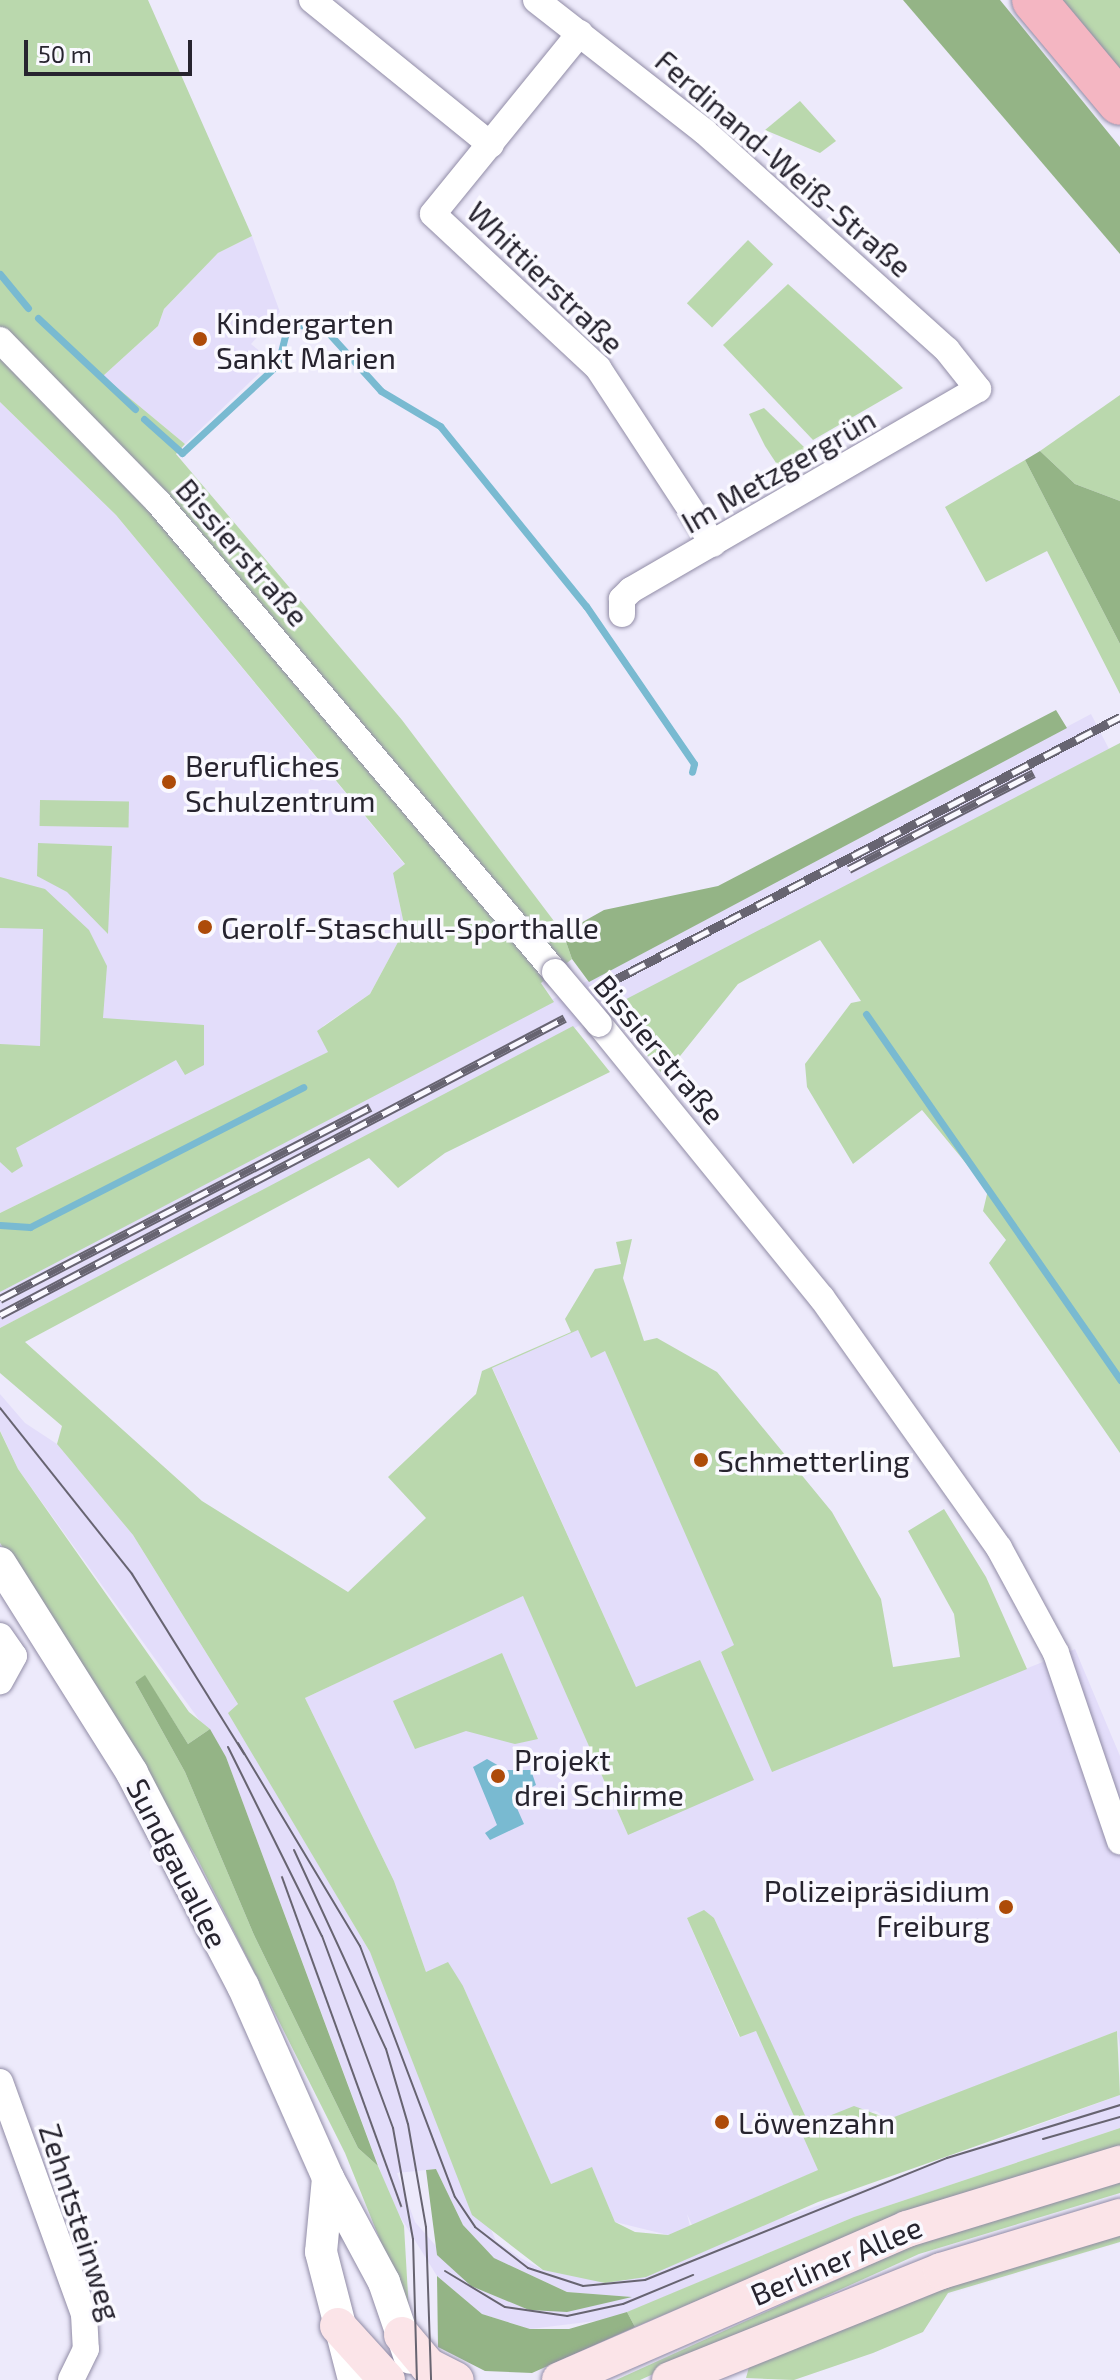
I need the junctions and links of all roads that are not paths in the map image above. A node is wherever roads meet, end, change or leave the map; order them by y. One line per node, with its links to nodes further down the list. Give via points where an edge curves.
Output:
1 (312, 0): 6 (street)
2 (536, 0): 4 (street, Ferdinand-Weiß-Straße)
3 (1034, 0): 5 (highway)
4 (580, 33): 6 (street, Whittierstraße); 8 (street, Ferdinand-Weiß-Straße, via 833,245 947,350)
5 (1120, 103)
6 (491, 145): 9 (street, Whittierstraße, via 433,214 598,368)
7 (0, 340): 14 (street, Bissierstraße, bridge, via 158,502 599,1024 822,1298 999,1548 1056,1653)
8 (978, 389): 9 (street, Im Metzgergrün)
9 (713, 544): 10 (street, Im Metzgergrün, via 631,590 622,599)
10 (622, 614)
11 (0, 1563): 17 (street, Sundgauallee, via 132,1773 243,1986)
12 (0, 1636): 13 (street, via 14,1656)
13 (0, 1681)
14 (1120, 1841)
15 (0, 2082): 22 (street, Zehntsteinweg, via 84,2314 86,2349)
16 (1120, 2164): 26 (main road, Berliner Allee, via 907,2229)
17 (328, 2178): 19 (street, Sundgauallee, via 321,2252); 20 (street, Sundgauallee, via 362,2236)
18 (1120, 2217): 27 (main road, Berliner Allee, via 941,2271)
19 (338, 2326): 21 (street, Sundgauallee); 23 (main road)
20 (402, 2335): 24 (street, Sundgauallee); 25 (main road, via 428,2366)
21 (352, 2377)
22 (71, 2380)
23 (387, 2380)
24 (417, 2380)
25 (456, 2380)
26 (560, 2380)
27 (670, 2380)

